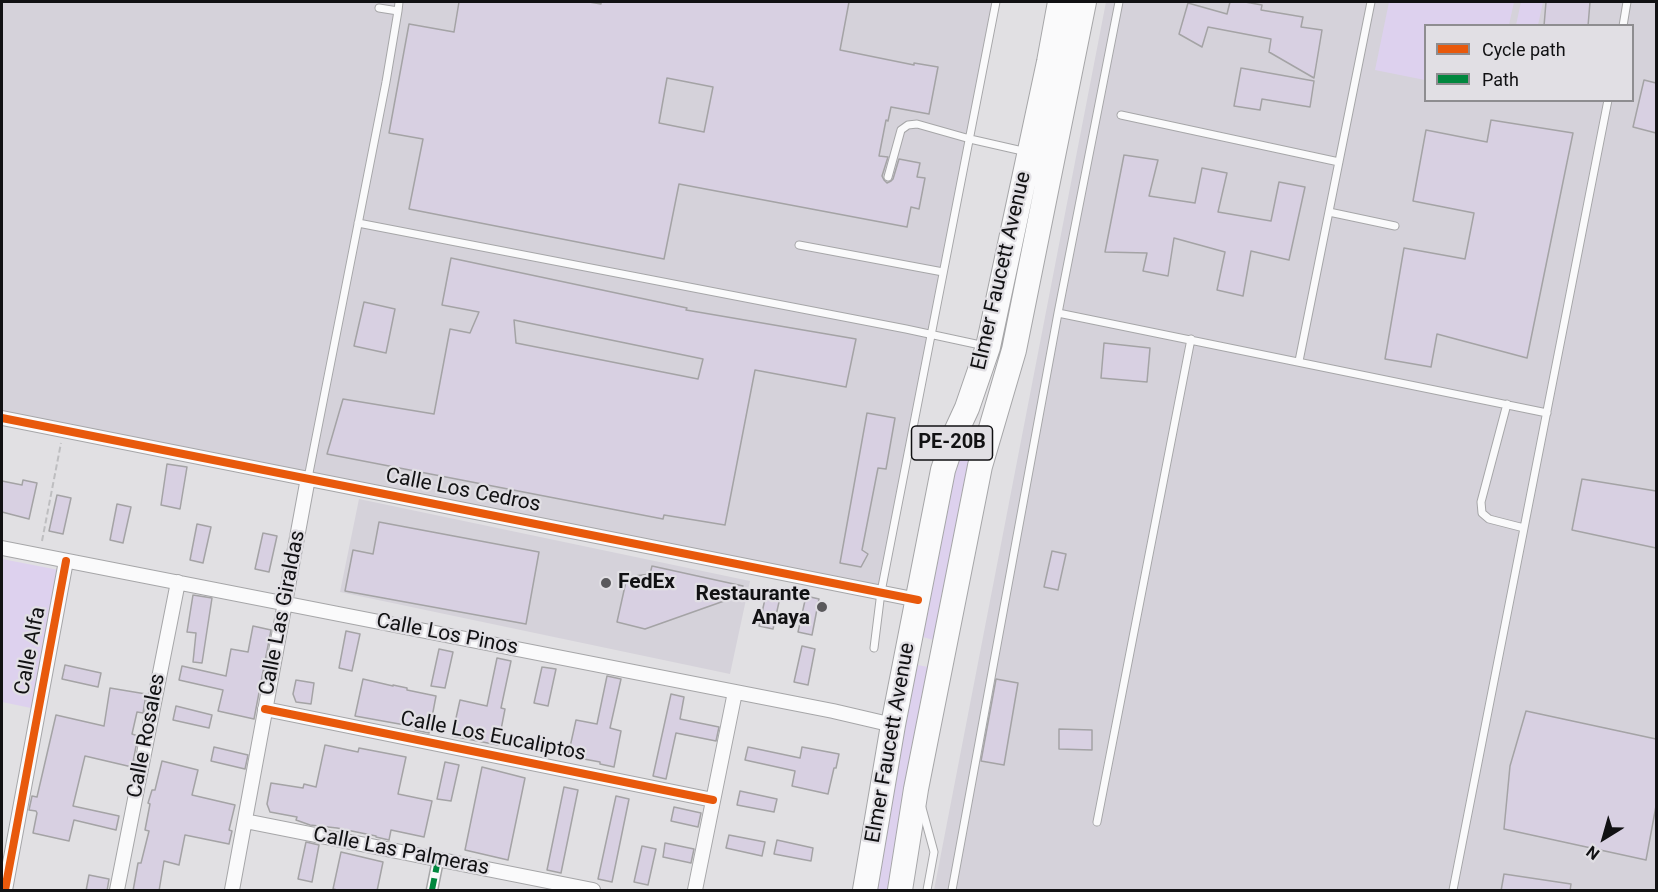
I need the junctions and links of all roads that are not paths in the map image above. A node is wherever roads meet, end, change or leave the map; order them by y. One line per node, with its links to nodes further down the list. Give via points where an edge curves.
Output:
1 (399, 2): 9 (lane)
2 (996, 2): 13 (lane, Elmer Faucett Avenue)
3 (1060, 2): 14 (highway, Elmer Faucett Avenue / PE-20B)
4 (1084, 2): 14 (highway, Elmer Faucett Avenue / PE-20B)
5 (1119, 2): 22 (lane)
6 (1371, 2): 15 (lane)
7 (1627, 2): 10 (lane)
8 (379, 8): 9 (lane)
9 (398, 11): 18 (lane)
10 (1623, 24)
11 (1608, 102): 28 (lane)
12 (1121, 115): 15 (lane)
13 (970, 139): 14 (lane); 16 (lane, via 908,125 901,130); 21 (lane, Elmer Faucett Avenue)
14 (1041, 154): 25 (highway, Elmer Faucett Avenue / PE-20B)
15 (1339, 162): 17 (lane)
16 (888, 177)
17 (1329, 212): 19 (lane); 26 (lane)
18 (358, 223): 23 (lane); 30 (lane)
19 (1395, 226)
20 (799, 245): 21 (lane)
21 (943, 272): 23 (lane, Elmer Faucett Avenue)
22 (1058, 313): 24 (lane); 58 (lane)
23 (931, 334): 25 (lane); 35 (lane, Elmer Faucett Avenue)
24 (1191, 339): 26 (lane); 47 (lane)
25 (1001, 348): 36 (highway, Elmer Faucett Avenue / PE-20B, via 967,408 943,470); 40 (highway, Elmer Faucett Avenue / PE-20B)
26 (1299, 361): 27 (lane)
27 (1507, 404): 28 (lane); 31 (lane, via 1481,502 1482,513 1489,519)
28 (1547, 413): 31 (lane)
29 (2, 418): 30 (street, Calle Los Cedros)
30 (308, 478): 35 (street, Calle Los Cedros); 37 (street, Calle Las Giraldas)
31 (1524, 528): 59 (lane)
32 (2, 548): 33 (street, Calle Los Pinos)
33 (66, 561): 34 (street, Calle Los Pinos); 49 (street, Calle Alfa)
34 (178, 582): 37 (street, Calle Los Pinos); 50 (street, Calle Rosales)
35 (881, 592): 36 (street, Calle Los Cedros); 38 (lane, Elmer Faucett Avenue)
36 (918, 600): 39 (highway, Elmer Faucett Avenue / PE-20B)
37 (285, 603): 41 (street, Calle Los Pinos); 42 (street, Calle Las Giraldas)
38 (873, 648)
39 (908, 650): 40 (highway); 43 (highway, Elmer Faucett Avenue / PE-20B)
40 (942, 656): 44 (highway, Elmer Faucett Avenue / PE-20B)
41 (735, 692): 43 (street, Calle Los Pinos); 45 (street)
42 (265, 709): 45 (street, Calle Los Eucaliptos); 46 (street, Calle Las Giraldas)
43 (893, 724): 55 (highway, Elmer Faucett Avenue / PE-20B)
44 (916, 789): 56 (highway, Elmer Faucett Avenue / PE-20B); 57 (lane, via 934,852)
45 (713, 800): 54 (street)
46 (245, 821): 48 (street, Calle Las Palmeras); 51 (street, Calle Las Giraldas)
47 (1097, 822)
48 (438, 860): 52 (street); 53 (street, Calle Las Palmeras)
49 (5, 890)
50 (117, 891)
51 (232, 891)
52 (432, 891)
53 (593, 891)
54 (695, 891)
55 (865, 891)
56 (900, 891)
57 (927, 891)
58 (952, 891)
59 (1453, 891)

